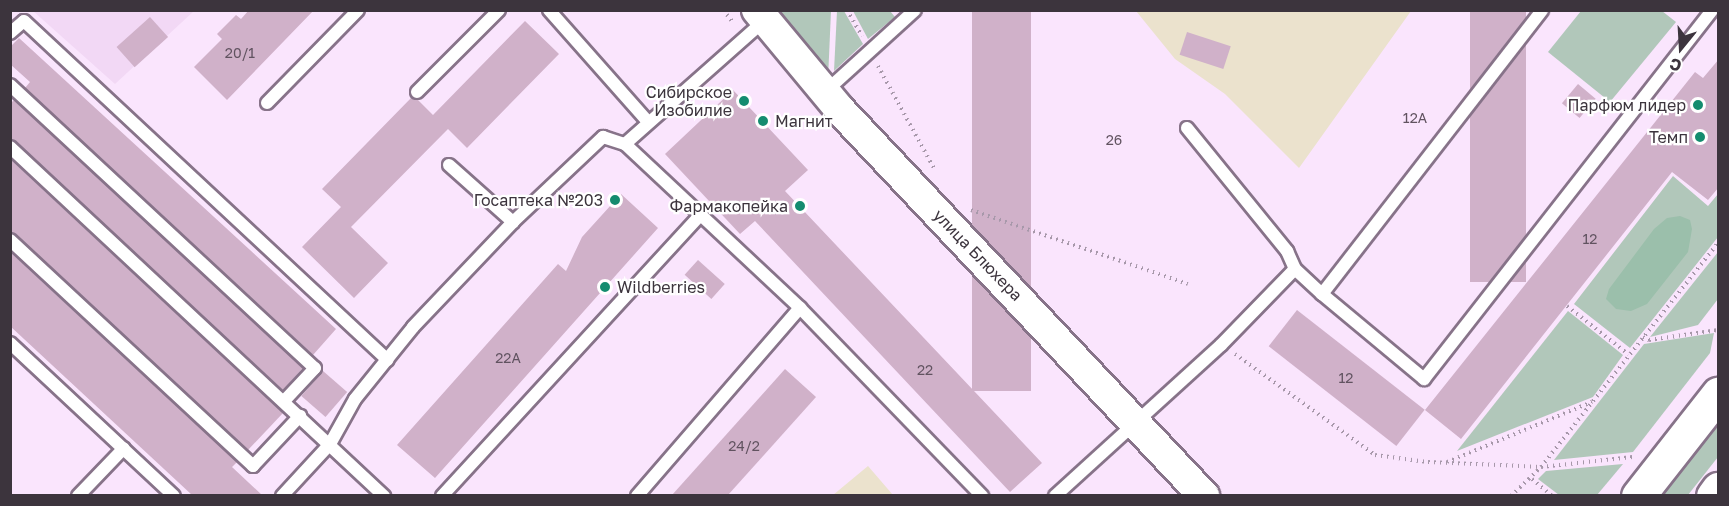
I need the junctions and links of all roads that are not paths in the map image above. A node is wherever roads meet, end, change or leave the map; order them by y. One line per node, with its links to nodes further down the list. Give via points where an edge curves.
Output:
1 (358, 10): 12 (lane)
2 (499, 10): 10 (lane)
3 (549, 10): 13 (lane)
4 (915, 10): 11 (lane)
5 (1542, 10): 22 (lane)
6 (1712, 10): 22 (lane, via 1424,379)
7 (761, 15): 11 (street, улица Блюхера); 13 (lane)
8 (10, 33): 25 (lane, via 24,21)
9 (10, 85): 27 (lane, via 315,368)
10 (417, 92)
11 (825, 92): 29 (street, улица Блюхера)
12 (267, 103)
13 (648, 122): 15 (lane)
14 (1187, 128): 21 (lane, via 1287,251)
15 (625, 144): 18 (lane); 19 (lane, via 603,137)
16 (10, 147): 27 (lane)
17 (449, 165): 19 (lane)
18 (700, 215): 23 (lane); 37 (lane)
19 (513, 222): 25 (lane, via 412,327)
20 (10, 240): 28 (lane, via 253,466)
21 (1295, 268): 22 (lane); 29 (lane, via 1221,345)
22 (1322, 294)
23 (800, 308): 38 (lane); 39 (lane)
24 (10, 343): 31 (lane)
25 (387, 360): 30 (lane, via 355,399)
26 (1719, 393): 42 (main road)
27 (284, 401): 28 (lane)
28 (300, 416): 30 (lane)
29 (1137, 423): 40 (lane); 41 (street, улица Блюхера)
30 (330, 444): 35 (lane); 36 (lane)
31 (124, 448): 33 (lane); 34 (lane)
32 (1719, 489): 43 (main road)
33 (78, 495)
34 (174, 495)
35 (282, 495)
36 (384, 495)
37 (442, 495)
38 (637, 495)
39 (982, 495)
40 (1055, 495)
41 (1204, 495)
42 (1638, 495)
43 (1713, 495)

